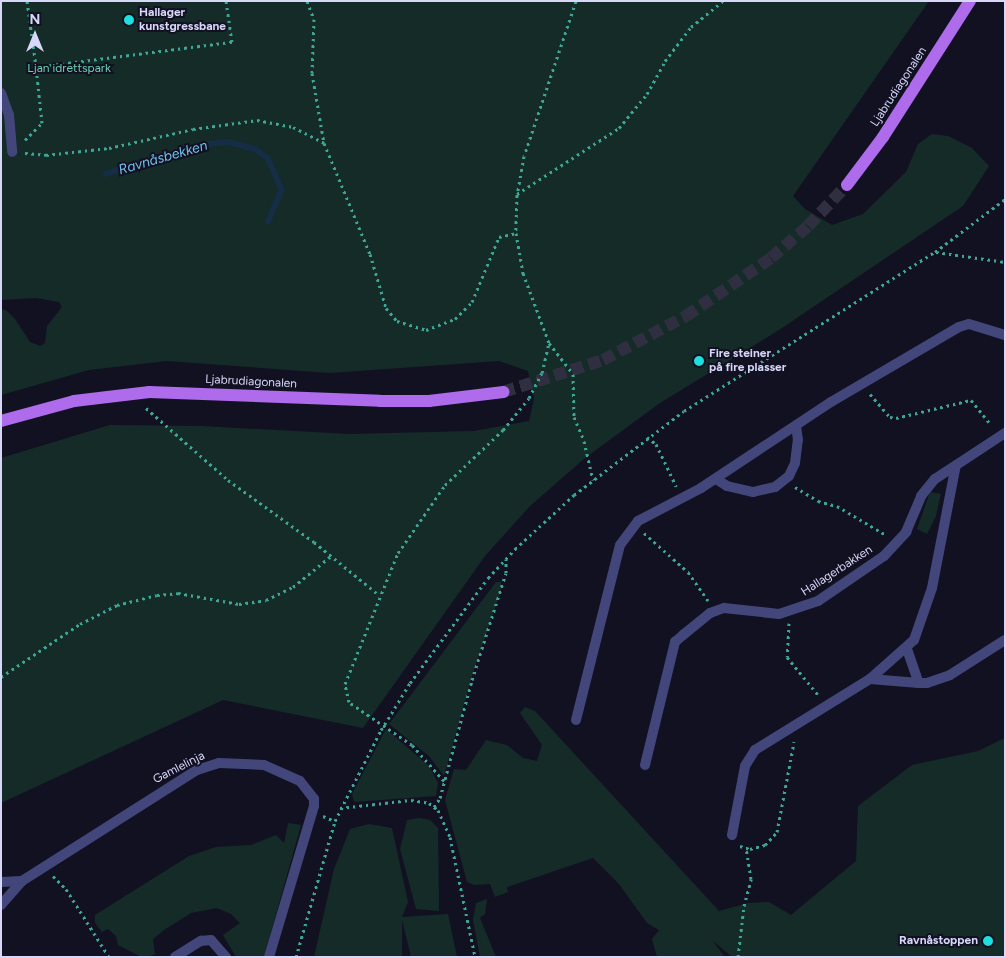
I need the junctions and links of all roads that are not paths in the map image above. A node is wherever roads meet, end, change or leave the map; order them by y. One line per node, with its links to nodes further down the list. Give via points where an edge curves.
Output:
1 (970, 1): 4 (main road, Ljabrudiagonalen, via 883,137)
2 (1, 93): 3 (lane, via 9,115)
3 (12, 152)
4 (847, 185)
5 (1005, 335): 8 (lane, via 969,324 959,327)
6 (503, 392): 7 (main road, Ljabrudiagonalen, via 429,401 149,392 74,400)
7 (1, 421)
8 (796, 426): 11 (lane); 11 (lane, via 795,463 786,478 769,489 753,492 727,486)
9 (1005, 433): 10 (lane, Hallagerbakken)
10 (956, 465): 13 (lane, via 932,588 918,631); 17 (lane, Hallagerbakken, via 925,489 914,520 884,556 818,601 779,614 724,608 683,634 675,642)
11 (716, 479): 16 (lane, via 647,514 625,534 601,610)
12 (1005, 640): 15 (lane, via 950,676)
13 (907, 649): 14 (lane); 15 (lane)
14 (870, 678): 15 (lane); 18 (lane, via 773,737 748,759)
15 (919, 683)
16 (576, 720)
17 (645, 765)
18 (732, 835)
19 (22, 881): 20 (lane); 21 (lane, Gamlelinja); 24 (lane, Gamlelinja, via 137,806 203,768 220,763 240,763 277,769 300,781 314,799 314,806)
20 (1, 882)
21 (1, 905)
22 (175, 957): 23 (lane, via 201,941 211,940)
23 (226, 957)
24 (269, 957)

